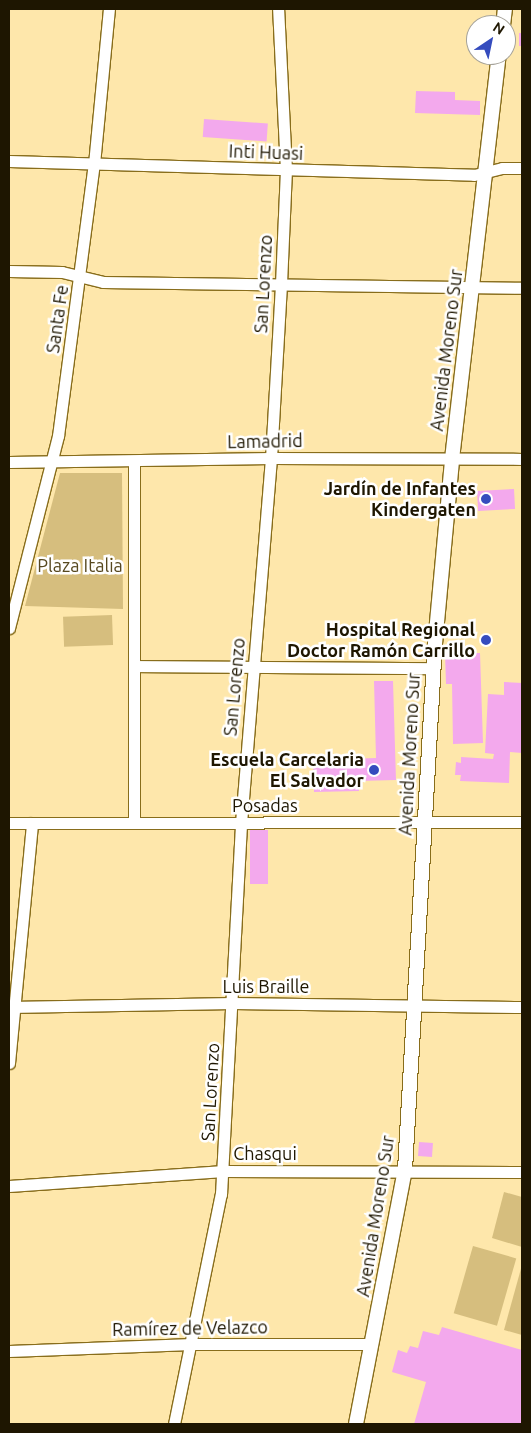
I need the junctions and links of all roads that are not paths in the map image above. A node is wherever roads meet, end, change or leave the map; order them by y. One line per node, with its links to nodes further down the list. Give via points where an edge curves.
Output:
1 (108, 9): 5 (street, Santa Fe)
2 (278, 9): 7 (street, San Lorenzo)
3 (498, 65): 8 (street, Avenida Moreno Sur)
4 (9, 161): 5 (street, Inti Huasi)
5 (94, 164): 7 (street, Inti Huasi); 10 (street, Santa Fe)
6 (522, 168): 8 (street, Inti Huasi)
7 (286, 170): 8 (street, Inti Huasi, via 474,175); 11 (street, San Lorenzo)
8 (485, 172): 12 (street, Avenida Moreno Sur)
9 (9, 271): 10 (street, via 62,272)
10 (80, 276): 11 (street, via 103,282); 18 (street, Santa Fe)
11 (281, 284): 12 (street); 14 (street, San Lorenzo)
12 (472, 285): 13 (street); 15 (street, Avenida Moreno Sur)
13 (522, 288)
14 (271, 458): 15 (street, Lamadrid); 19 (street, Lamadrid); 23 (street, San Lorenzo)
15 (452, 459): 16 (street, Lamadrid); 24 (street, Avenida Moreno Sur)
16 (522, 459)
17 (9, 462): 18 (street, Lamadrid)
18 (53, 462): 19 (street, Lamadrid); 20 (street, Santa Fe)
19 (134, 462): 22 (street)
20 (13, 596): 21 (street, Santa Fe)
21 (9, 628)
22 (134, 666): 23 (street); 29 (street)
23 (254, 666): 24 (street); 30 (street, San Lorenzo)
24 (433, 668): 25 (street, Avenida Moreno Sur)
25 (423, 822): 26 (street, Posadas); 30 (street, Posadas); 32 (street, Avenida Moreno Sur)
26 (522, 822)
27 (9, 823): 28 (street, Posadas)
28 (32, 823): 29 (street, Posadas); 34 (street)
29 (134, 823): 30 (street, Posadas)
30 (241, 823): 31 (street, San Lorenzo)
31 (233, 1003): 32 (street, Luis Braille); 34 (street, Luis Braille); 37 (street, San Lorenzo)
32 (417, 1005): 33 (street, Luis Braille); 36 (street, Avenida Moreno Sur)
33 (522, 1006)
34 (12, 1007): 35 (street)
35 (9, 1063)
36 (405, 1170): 37 (street, Chasqui); 38 (street, Chasqui); 41 (street, Avenida Moreno Sur)
37 (223, 1171): 39 (street, Chasqui); 40 (street, San Lorenzo, via 219,1209)
38 (522, 1172)
39 (9, 1186)
40 (192, 1344): 41 (street, Ramírez de Velazco); 42 (street, Ramírez de Velazco); 43 (street, San Lorenzo)
41 (372, 1344): 44 (street, Avenida Moreno Sur)
42 (9, 1351)
43 (174, 1424)
44 (356, 1424)

